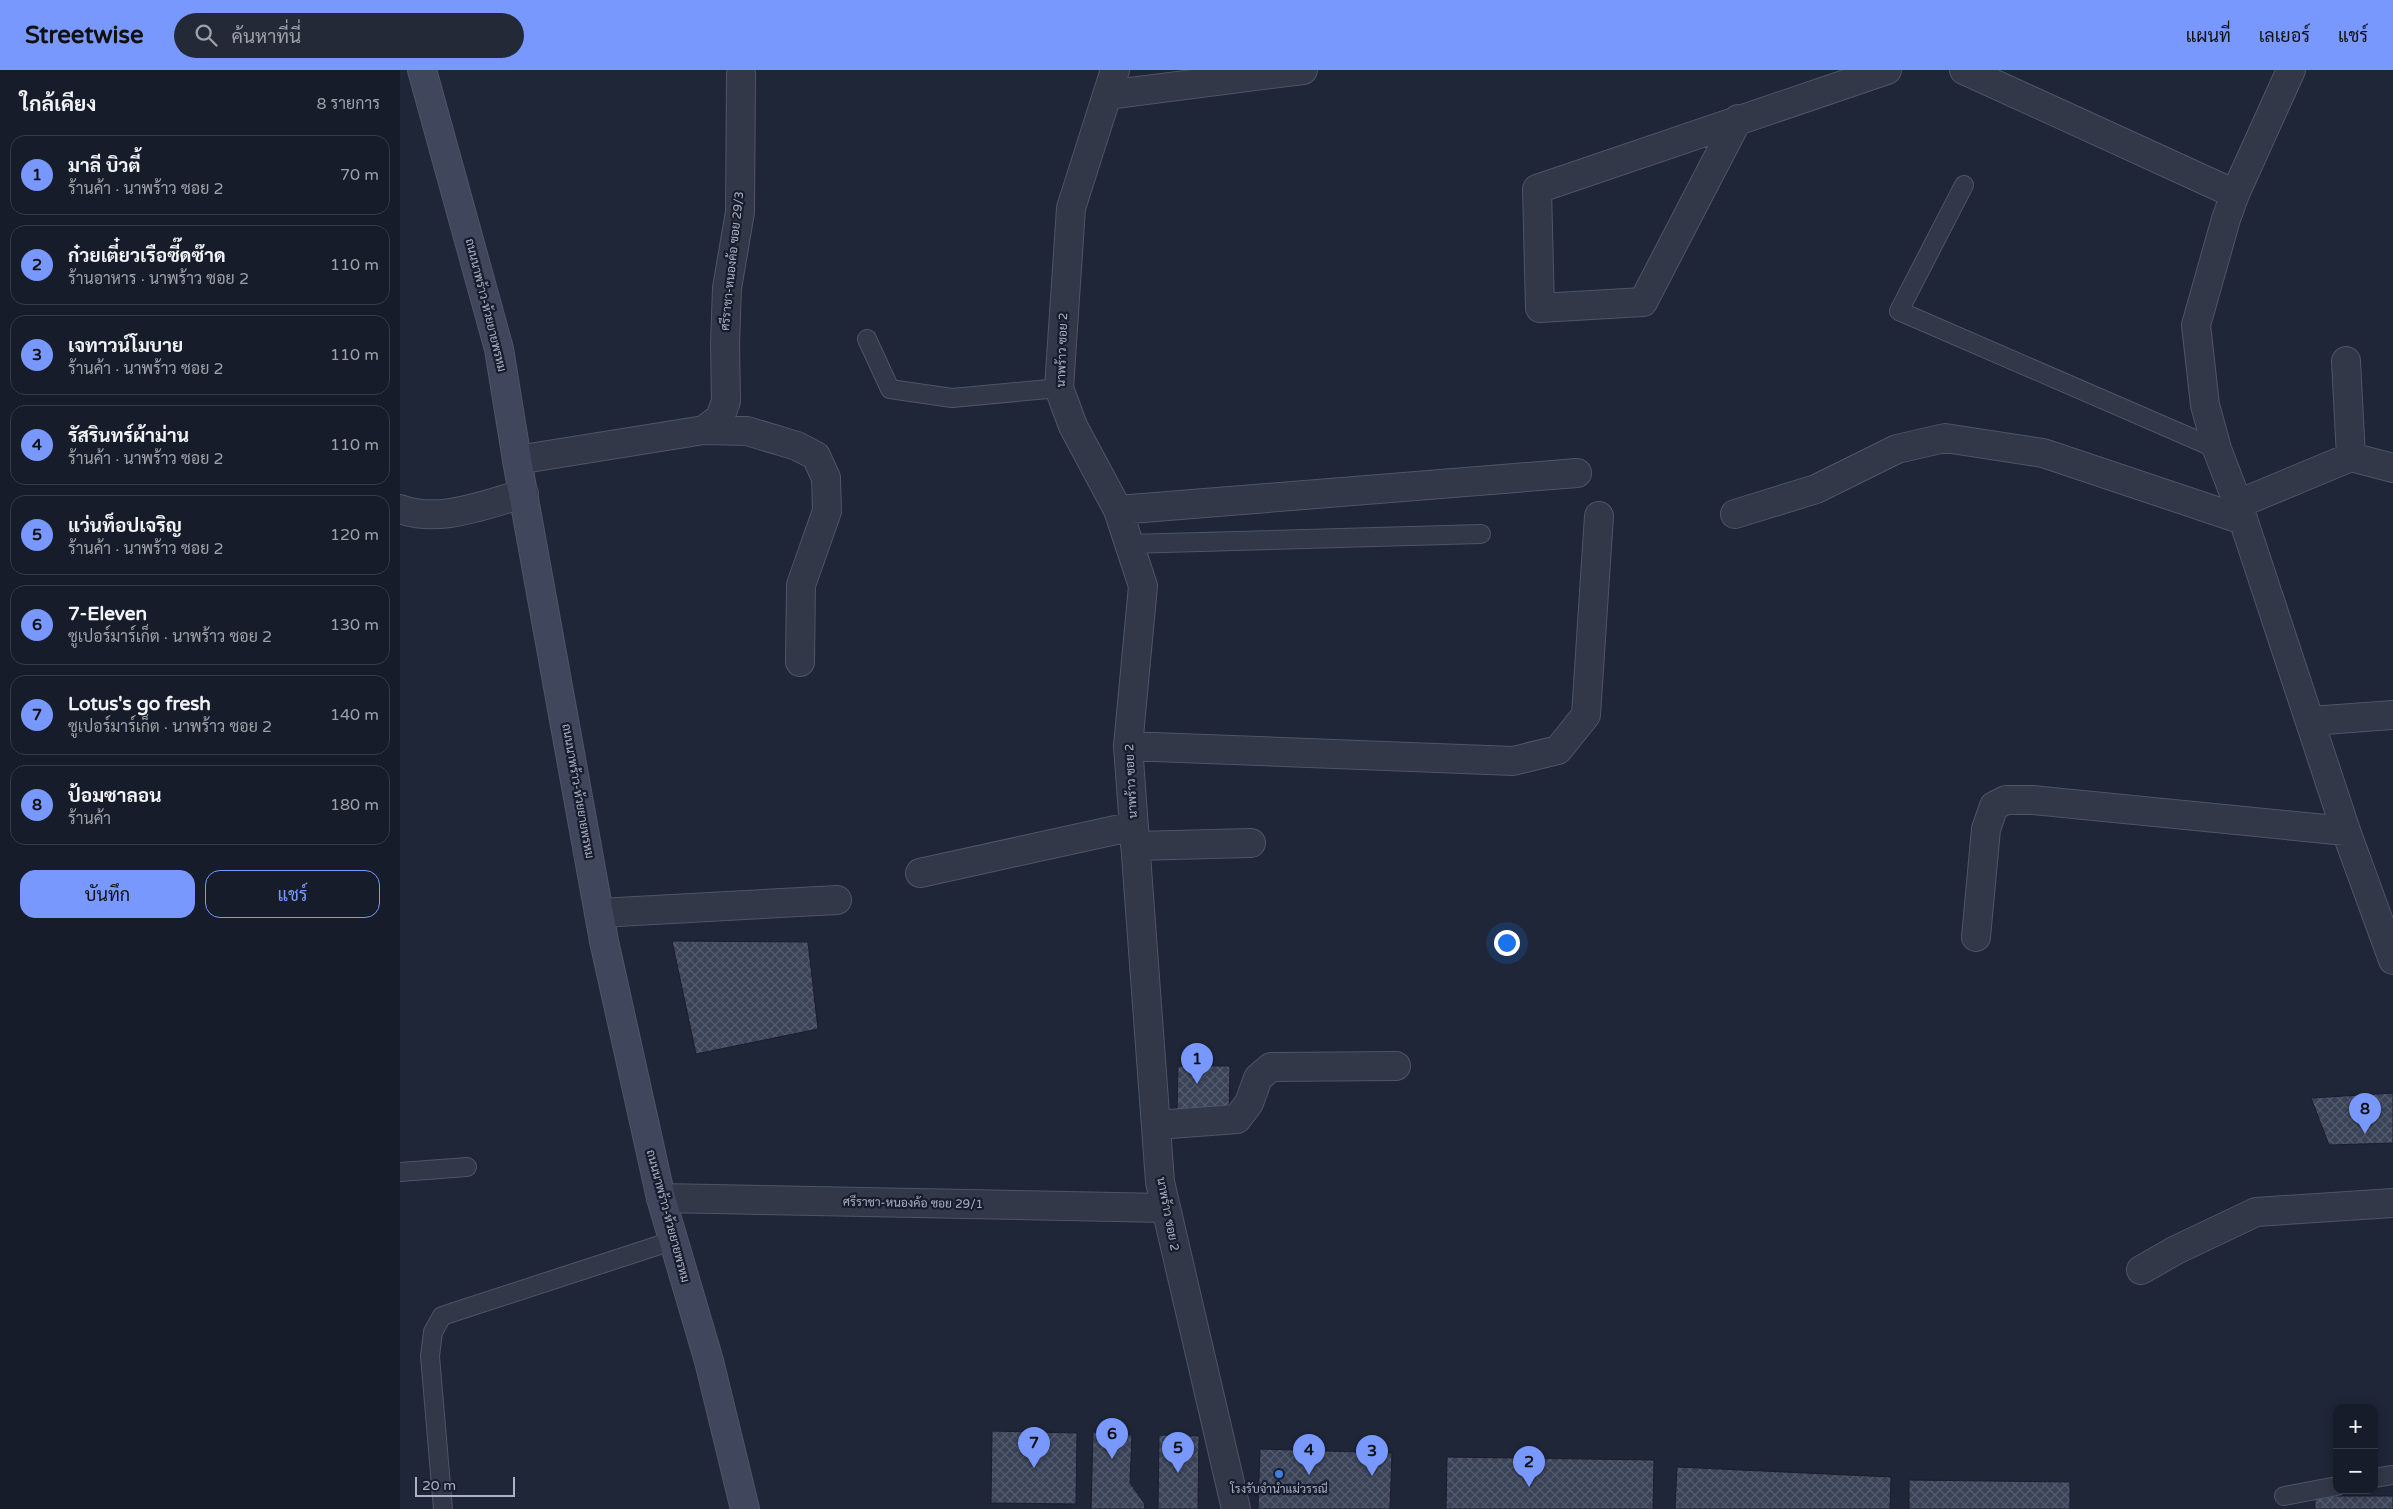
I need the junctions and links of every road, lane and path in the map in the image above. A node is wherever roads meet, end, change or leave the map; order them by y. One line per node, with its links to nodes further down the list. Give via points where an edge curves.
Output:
1 (422, 70): 17 (street, ถนนนาพร้าว-ห้วยยายพรหม, via 499,349)
2 (1303, 70): 7 (street)
3 (1887, 70): 8 (street)
4 (1964, 70): 10 (street)
5 (2291, 70): 10 (street)
6 (741, 74): 14 (street, ศรีราชา-หนองค้อ ซอย 29/3, via 740,212 727,288 726,401 720,418)
7 (1111, 83): 13 (street, นาพร้าว ซอย 2, via 1071,208)
8 (1738, 119): 8 (street, via 1537,189 1540,308 1643,302)
9 (1964, 185): 15 (lane, via 1899,311)
10 (2235, 194): 15 (street, via 2196,326 2204,405)
11 (866, 339): 13 (lane, via 890,389 952,398)
12 (2346, 361): 16 (street)
13 (1058, 388): 22 (street, นาพร้าว ซอย 2, via 1073,426)
14 (704, 430): 17 (street); 28 (street, via 747,432 798,446 816,456 826,478 827,511 801,585)
15 (2217, 449): 23 (street)
16 (2351, 457): 18 (street); 23 (street)
17 (517, 460): 20 (street, ถนนนาพร้าว-ห้วยยายพรหม)
18 (2393, 468)
19 (1577, 472): 22 (street)
20 (524, 494): 21 (street, via 447,514 416,515); 37 (street, ถนนนาพร้าว-ห้วยยายพรหม)
21 (400, 508)
22 (1118, 510): 27 (street, นาพร้าว ซอย 2)
23 (2241, 512): 24 (street, via 2043,453 1944,438 1897,449 1816,489); 30 (street)
24 (1735, 514)
25 (1599, 516): 31 (street, via 1586,714 1558,750 1513,761)
26 (1481, 534): 27 (lane)
27 (1129, 544): 31 (street, นาพร้าว ซอย 2, via 1143,586)
28 (800, 662)
29 (2393, 715): 30 (street)
30 (2311, 721): 32 (street)
31 (1128, 746): 33 (street, นาพร้าว ซอย 2)
32 (2346, 830): 38 (street, via 2006,800 1994,806 1986,829); 39 (street)
33 (1134, 836): 34 (street); 35 (street); 41 (street, นาพร้าว ซอย 2)
34 (1251, 843)
35 (920, 873)
36 (837, 900): 37 (street)
37 (599, 913): 44 (street, ถนนนาพร้าว-ห้วยยายพรหม)
38 (1976, 937)
39 (2393, 960)
40 (1396, 1066): 41 (street, via 1271,1067 1258,1078 1249,1103 1238,1119)
41 (1157, 1125): 46 (street, นาพร้าว ซอย 2)
42 (467, 1167): 43 (lane)
43 (400, 1172)
44 (661, 1198): 46 (street, ศรีราชา-หนองค้อ ซอย 29/1); 47 (street, ถนนนาพร้าว-ห้วยยายพรหม)
45 (2393, 1203): 48 (street, via 2256,1212)
46 (1165, 1208): 55 (street, นาพร้าว ซอย 2)
47 (674, 1240): 53 (lane, via 442,1316 433,1332 430,1356); 54 (street, ถนนนาพร้าว-ห้วยยายพรหม, via 709,1361)
48 (2141, 1270)
49 (2393, 1475): 50 (lane)
50 (2378, 1477)
51 (2333, 1487): 52 (lane)
52 (2284, 1496)
53 (443, 1509)
54 (746, 1509)
55 (1236, 1509)

